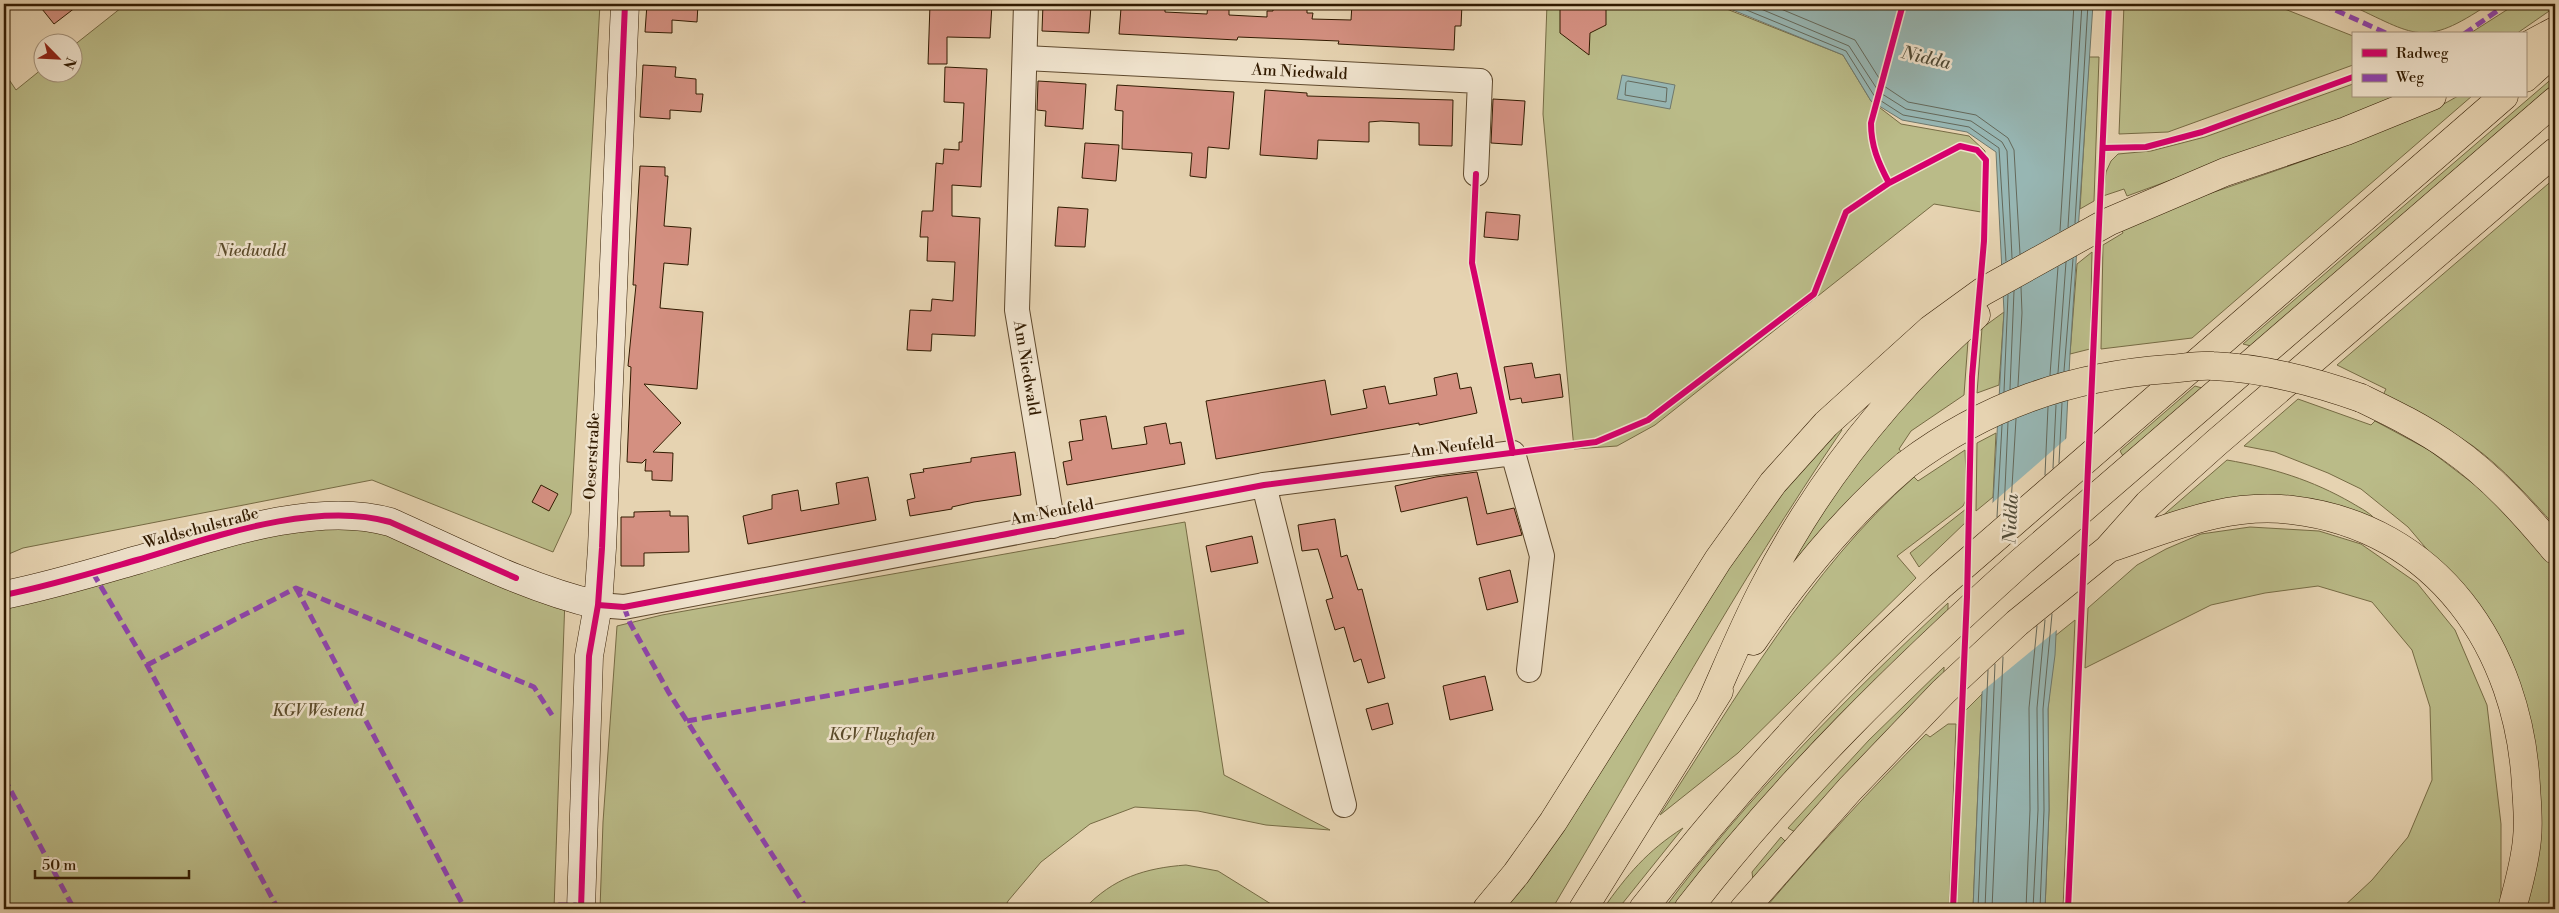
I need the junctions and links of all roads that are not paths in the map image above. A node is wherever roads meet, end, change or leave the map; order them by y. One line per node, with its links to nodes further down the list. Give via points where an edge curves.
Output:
1 (625, 4): 19 (street, Oeserstraße)
2 (1026, 4): 6 (street, Am Niedwald)
3 (2555, 31): 4 (highway)
4 (2526, 46)
5 (2555, 51): 7 (highway)
6 (1026, 58): 12 (street, Am Niedwald, via 1480,81); 15 (street, Am Niedwald, via 1017,310)
7 (2526, 77)
8 (2427, 98): 13 (highway, via 2346,131 2225,172 2108,222 2037,261)
9 (2502, 98): 26 (highway, via 1939,587 1851,671 1766,760)
10 (2555, 101): 27 (highway, via 1947,629 1817,759 1723,864)
11 (2555, 152): 16 (highway, via 2216,443 2148,504)
12 (1476, 174)
13 (1935, 339): 21 (highway, via 1798,527 1762,591); 24 (highway, via 1826,424 1773,483 1718,560 1553,822)
14 (1264, 486): 15 (street, Am Neufeld); 20 (street, Am Neufeld, via 1512,453 1542,556); 22 (street)
15 (1053, 526): 19 (street, Am Neufeld, via 624,607)
16 (2108, 549): 28 (highway, via 2017,623 1943,692 1850,789); 29 (highway, via 2220,512 2292,510 2330,517 2364,529 2403,549 2438,577 2464,604 2488,640 2506,680 2519,724 2525,765 2527,838)
17 (2555, 550): 21 (highway, bridge, via 2524,512 2452,448 2409,421 2360,398 2300,378 2212,366 2136,371 2080,380 1984,415 1936,443 1869,496 1786,592)
18 (4, 595): 19 (street, Waldschulstraße, via 51,585 260,525 338,514 369,516 390,522 516,578 568,598)
19 (598, 605): 23 (street, Oeserstraße, via 589,656)
20 (1530, 670)
21 (1710, 705): 25 (highway)
22 (1344, 805)
23 (581, 909)
24 (1487, 909)
25 (1583, 909)
26 (1643, 909)
27 (1688, 909)
28 (1744, 909)
29 (2512, 909)

